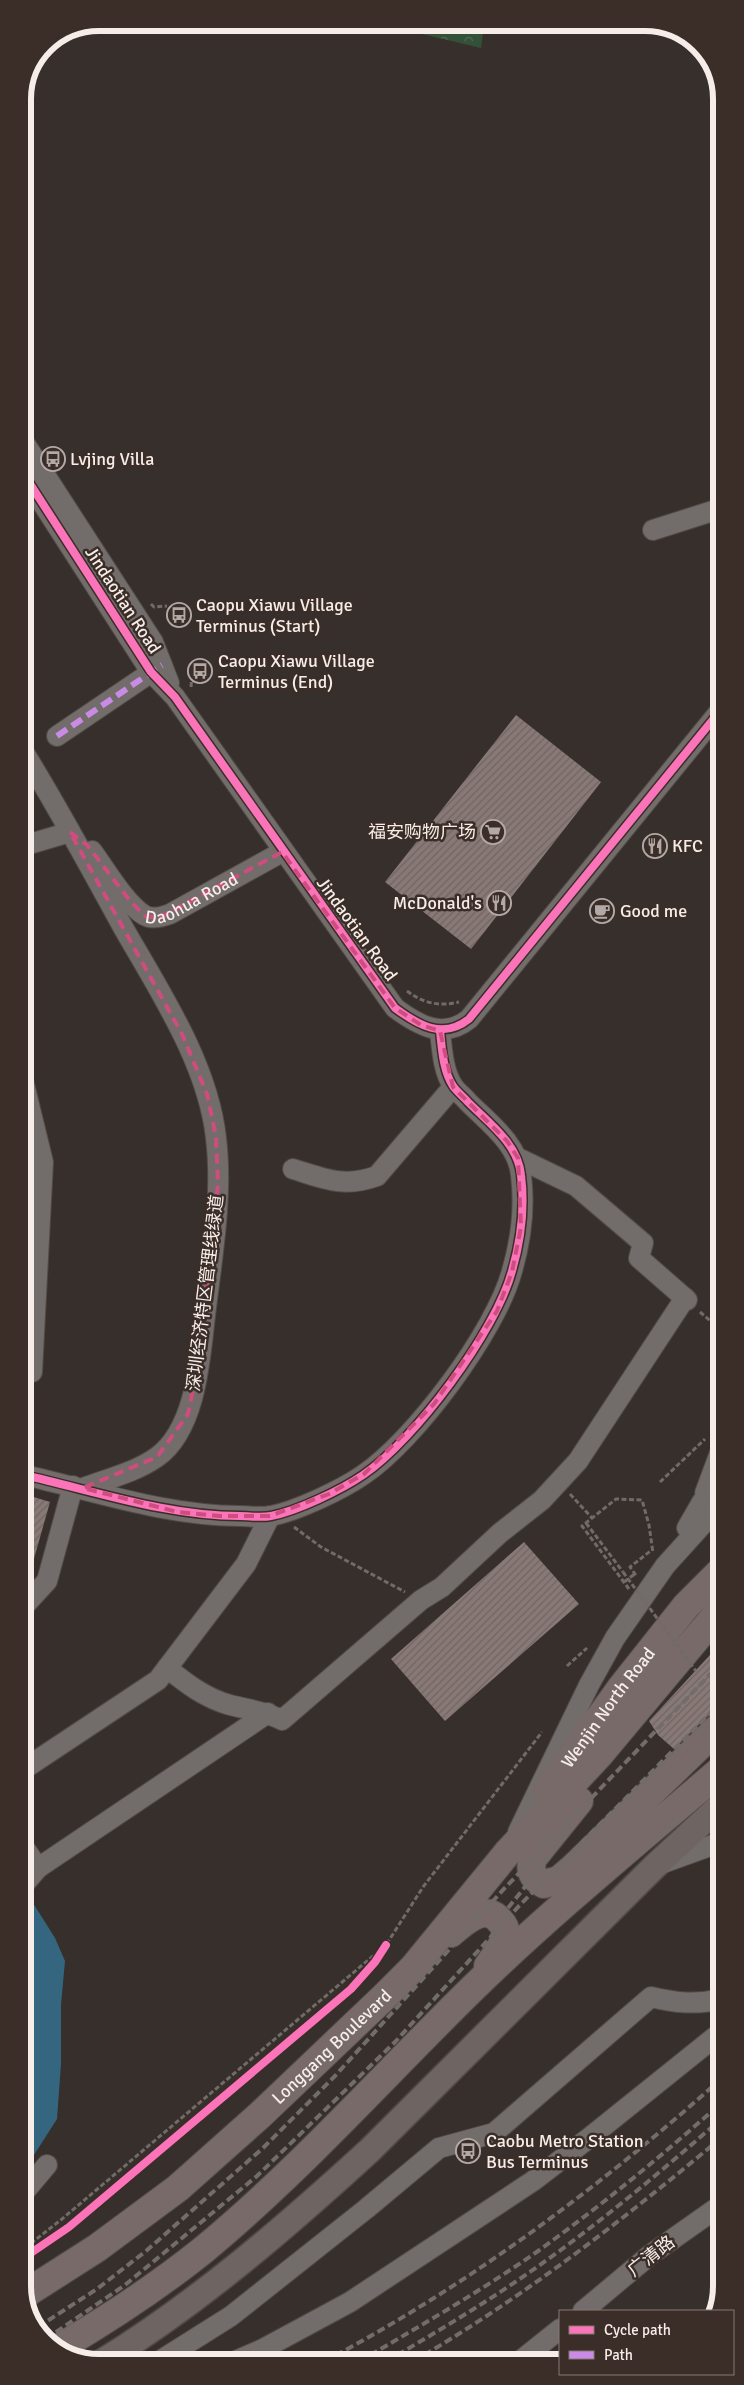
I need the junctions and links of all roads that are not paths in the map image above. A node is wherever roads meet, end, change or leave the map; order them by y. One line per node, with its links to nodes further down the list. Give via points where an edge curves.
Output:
1 (31, 453): 5 (street, Jindaotian Road, via 153,642)
2 (31, 485): 5 (street, Jindaotian Road)
3 (713, 511): 4 (street)
4 (652, 530)
5 (157, 669): 7 (street); 11 (street, Jindaotian Road, via 183,693)
6 (713, 720): 12 (street, via 469,1019 462,1025)
7 (57, 736)
8 (31, 765): 9 (street, 深圳经济特区管理线绿道)
9 (70, 832): 10 (street); 11 (street, Daohua Road, via 87,845 145,916 159,918); 20 (street, 深圳经济特区管理线绿道, via 182,1034 207,1094 216,1137 218,1184 200,1358 188,1414 157,1457 115,1477)
10 (31, 844)
11 (282, 852): 12 (street, Jindaotian Road, via 395,1008 420,1025)
12 (440, 1031): 13 (street, via 446,1068)
13 (453, 1087): 15 (street, via 507,1141); 16 (street, via 377,1176 361,1182 337,1183)
14 (31, 1138): 17 (street, via 43,1162)
15 (518, 1158): 22 (street, via 522,1175 522,1227 512,1272 496,1311 471,1353 434,1404 397,1446 364,1474 329,1494); 28 (street, via 576,1186 643,1243 639,1258 691,1304 578,1461 542,1500 282,1720)
16 (293, 1168)
17 (31, 1372)
18 (713, 1468): 21 (street, via 709,1478)
19 (31, 1476): 20 (street)
20 (78, 1487): 22 (street, via 178,1512 219,1516); 24 (street, via 47,1581)
21 (711, 1503): 36 (street, via 614,1638)
22 (274, 1515): 27 (street, via 246,1564)
23 (713, 1579): 36 (highway, Wenjin North Road, via 686,1606 621,1688 561,1768)
24 (31, 1598)
25 (713, 1619): 31 (highway, Wenjin North Road)
26 (713, 1633): 29 (highway, via 665,1699 537,1852 530,1866 536,1880 544,1884 560,1880)
27 (167, 1668): 28 (street, via 197,1692 230,1705); 32 (street, via 158,1680)
28 (268, 1713): 39 (street)
29 (713, 1733)
30 (713, 1751): 41 (highway)
31 (599, 1754): 36 (highway, Longgang Boulevard)
32 (31, 1764)
33 (713, 1777): 41 (highway)
34 (713, 1812): 38 (main road)
35 (713, 1845): 38 (street)
36 (508, 1852): 42 (highway, Longgang Boulevard)
37 (31, 1858): 39 (street)
38 (654, 1867): 53 (main road, via 336,2182 200,2295)
39 (38, 1868): 40 (street)
40 (31, 1876)
41 (579, 1893): 43 (highway)
42 (413, 1968): 43 (highway, via 469,1918 485,1912 496,1916 504,1926 505,1936); 49 (highway, Longgang Boulevard, via 260,2115 178,2188)
43 (473, 1988): 52 (highway, via 293,2170 240,2218 200,2252 114,2314)
44 (713, 2001): 54 (street, via 679,2003 650,1998 494,2133 440,2148 231,2316)
45 (713, 2038): 55 (street, via 525,2186 350,2302)
46 (47, 2165): 47 (street)
47 (31, 2184)
48 (713, 2211): 50 (street, 广清路, via 650,2255)
49 (31, 2290)
50 (584, 2310)
51 (559, 2331): 56 (street)
52 (65, 2344)
53 (114, 2354)
54 (171, 2354)
55 (253, 2354)
56 (528, 2354)

